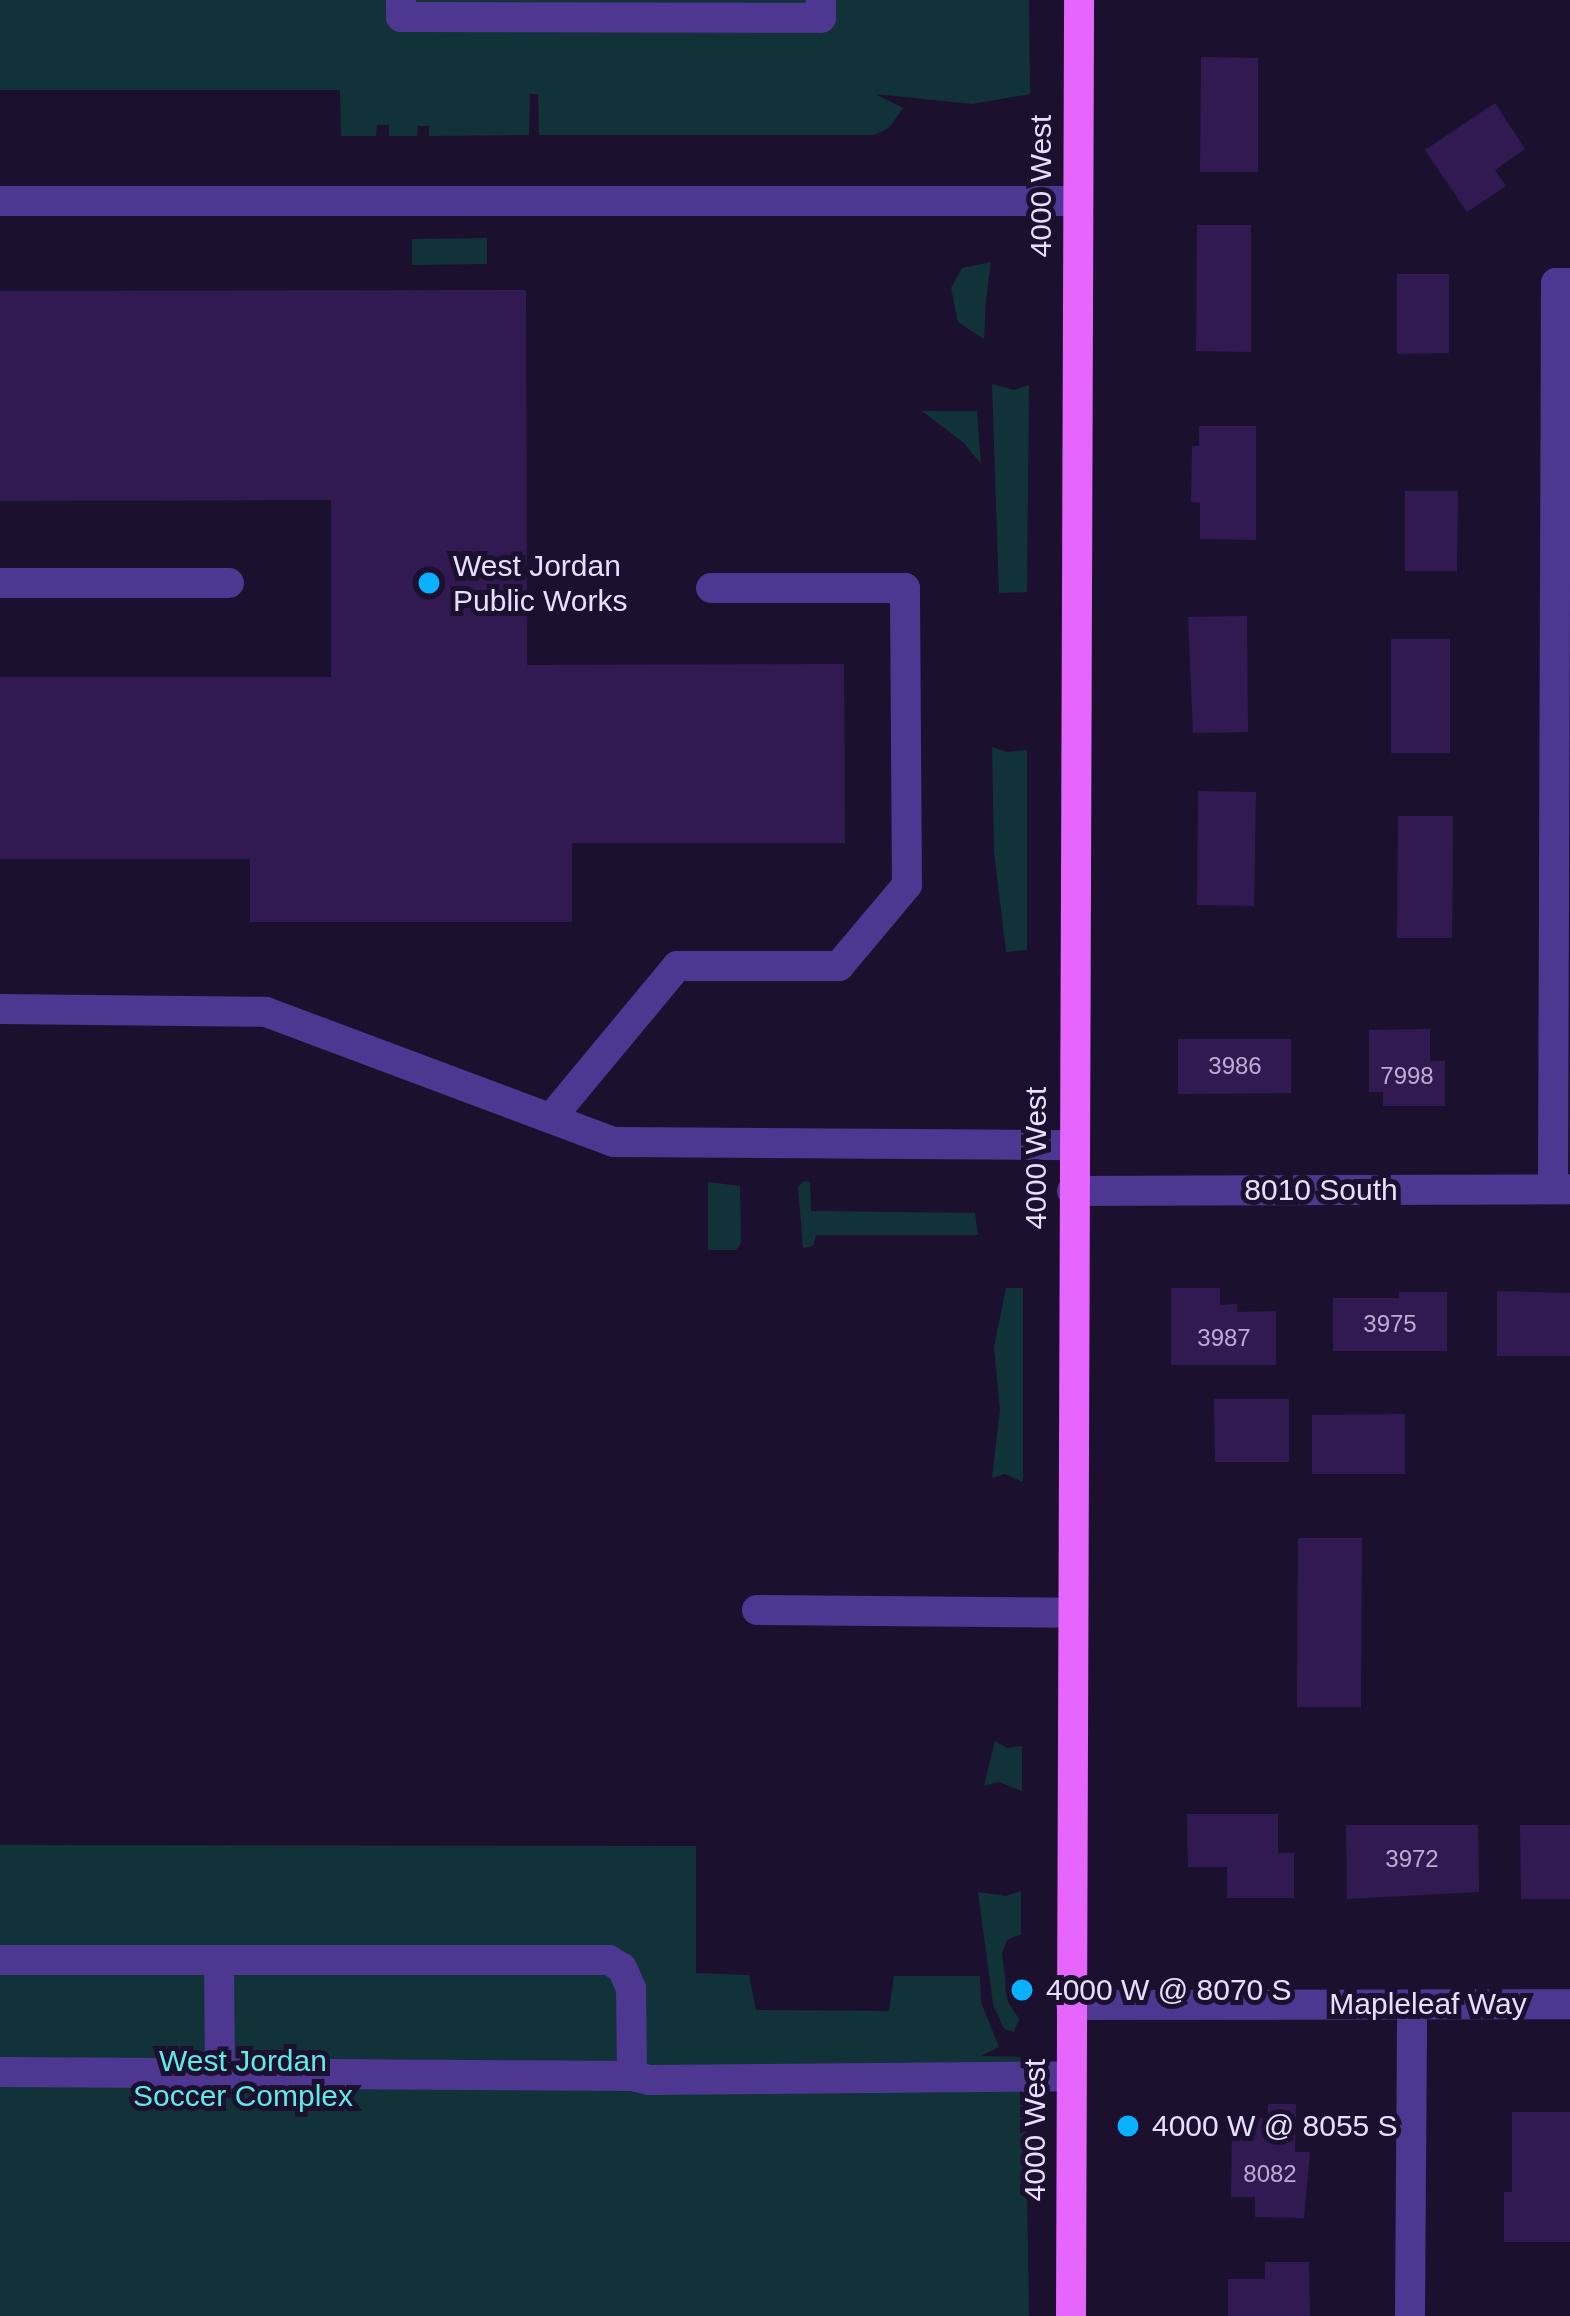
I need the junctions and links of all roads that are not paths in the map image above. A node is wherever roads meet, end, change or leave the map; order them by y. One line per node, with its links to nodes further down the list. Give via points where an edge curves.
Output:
1 (401, 0): 2 (street, via 401,17 821,18)
2 (821, 0)
3 (1078, 0): 5 (main road, 4000 West)
4 (0, 201): 5 (street)
5 (1076, 201): 13 (main road, 4000 West)
6 (1563, 283): 10 (street)
7 (0, 583): 8 (street)
8 (229, 583)
9 (711, 587): 12 (street, via 904,587 907,885 839,966 677,966)
10 (1564, 757): 14 (street)
11 (0, 1010): 12 (street, via 266,1012)
12 (551, 1118): 13 (street, via 614,1142)
13 (1072, 1145): 15 (main road, 4000 West)
14 (1561, 1189): 15 (street, 8010 South)
15 (1072, 1191): 17 (main road, 4000 West)
16 (757, 1610): 17 (street)
17 (1071, 1613): 21 (main road, 4000 West)
18 (0, 1960): 19 (street)
19 (219, 1960): 24 (street); 25 (street, via 609,1960 631,1988)
20 (1570, 2004): 22 (street, Mapleleaf Way)
21 (1071, 2005): 22 (street, Mapleleaf Way); 26 (main road, 4000 West)
22 (1412, 2005): 28 (street)
23 (0, 2072): 24 (street)
24 (220, 2074): 25 (street)
25 (632, 2075): 26 (street)
26 (1071, 2075): 27 (main road, 4000 West)
27 (1071, 2316)
28 (1410, 2316)

